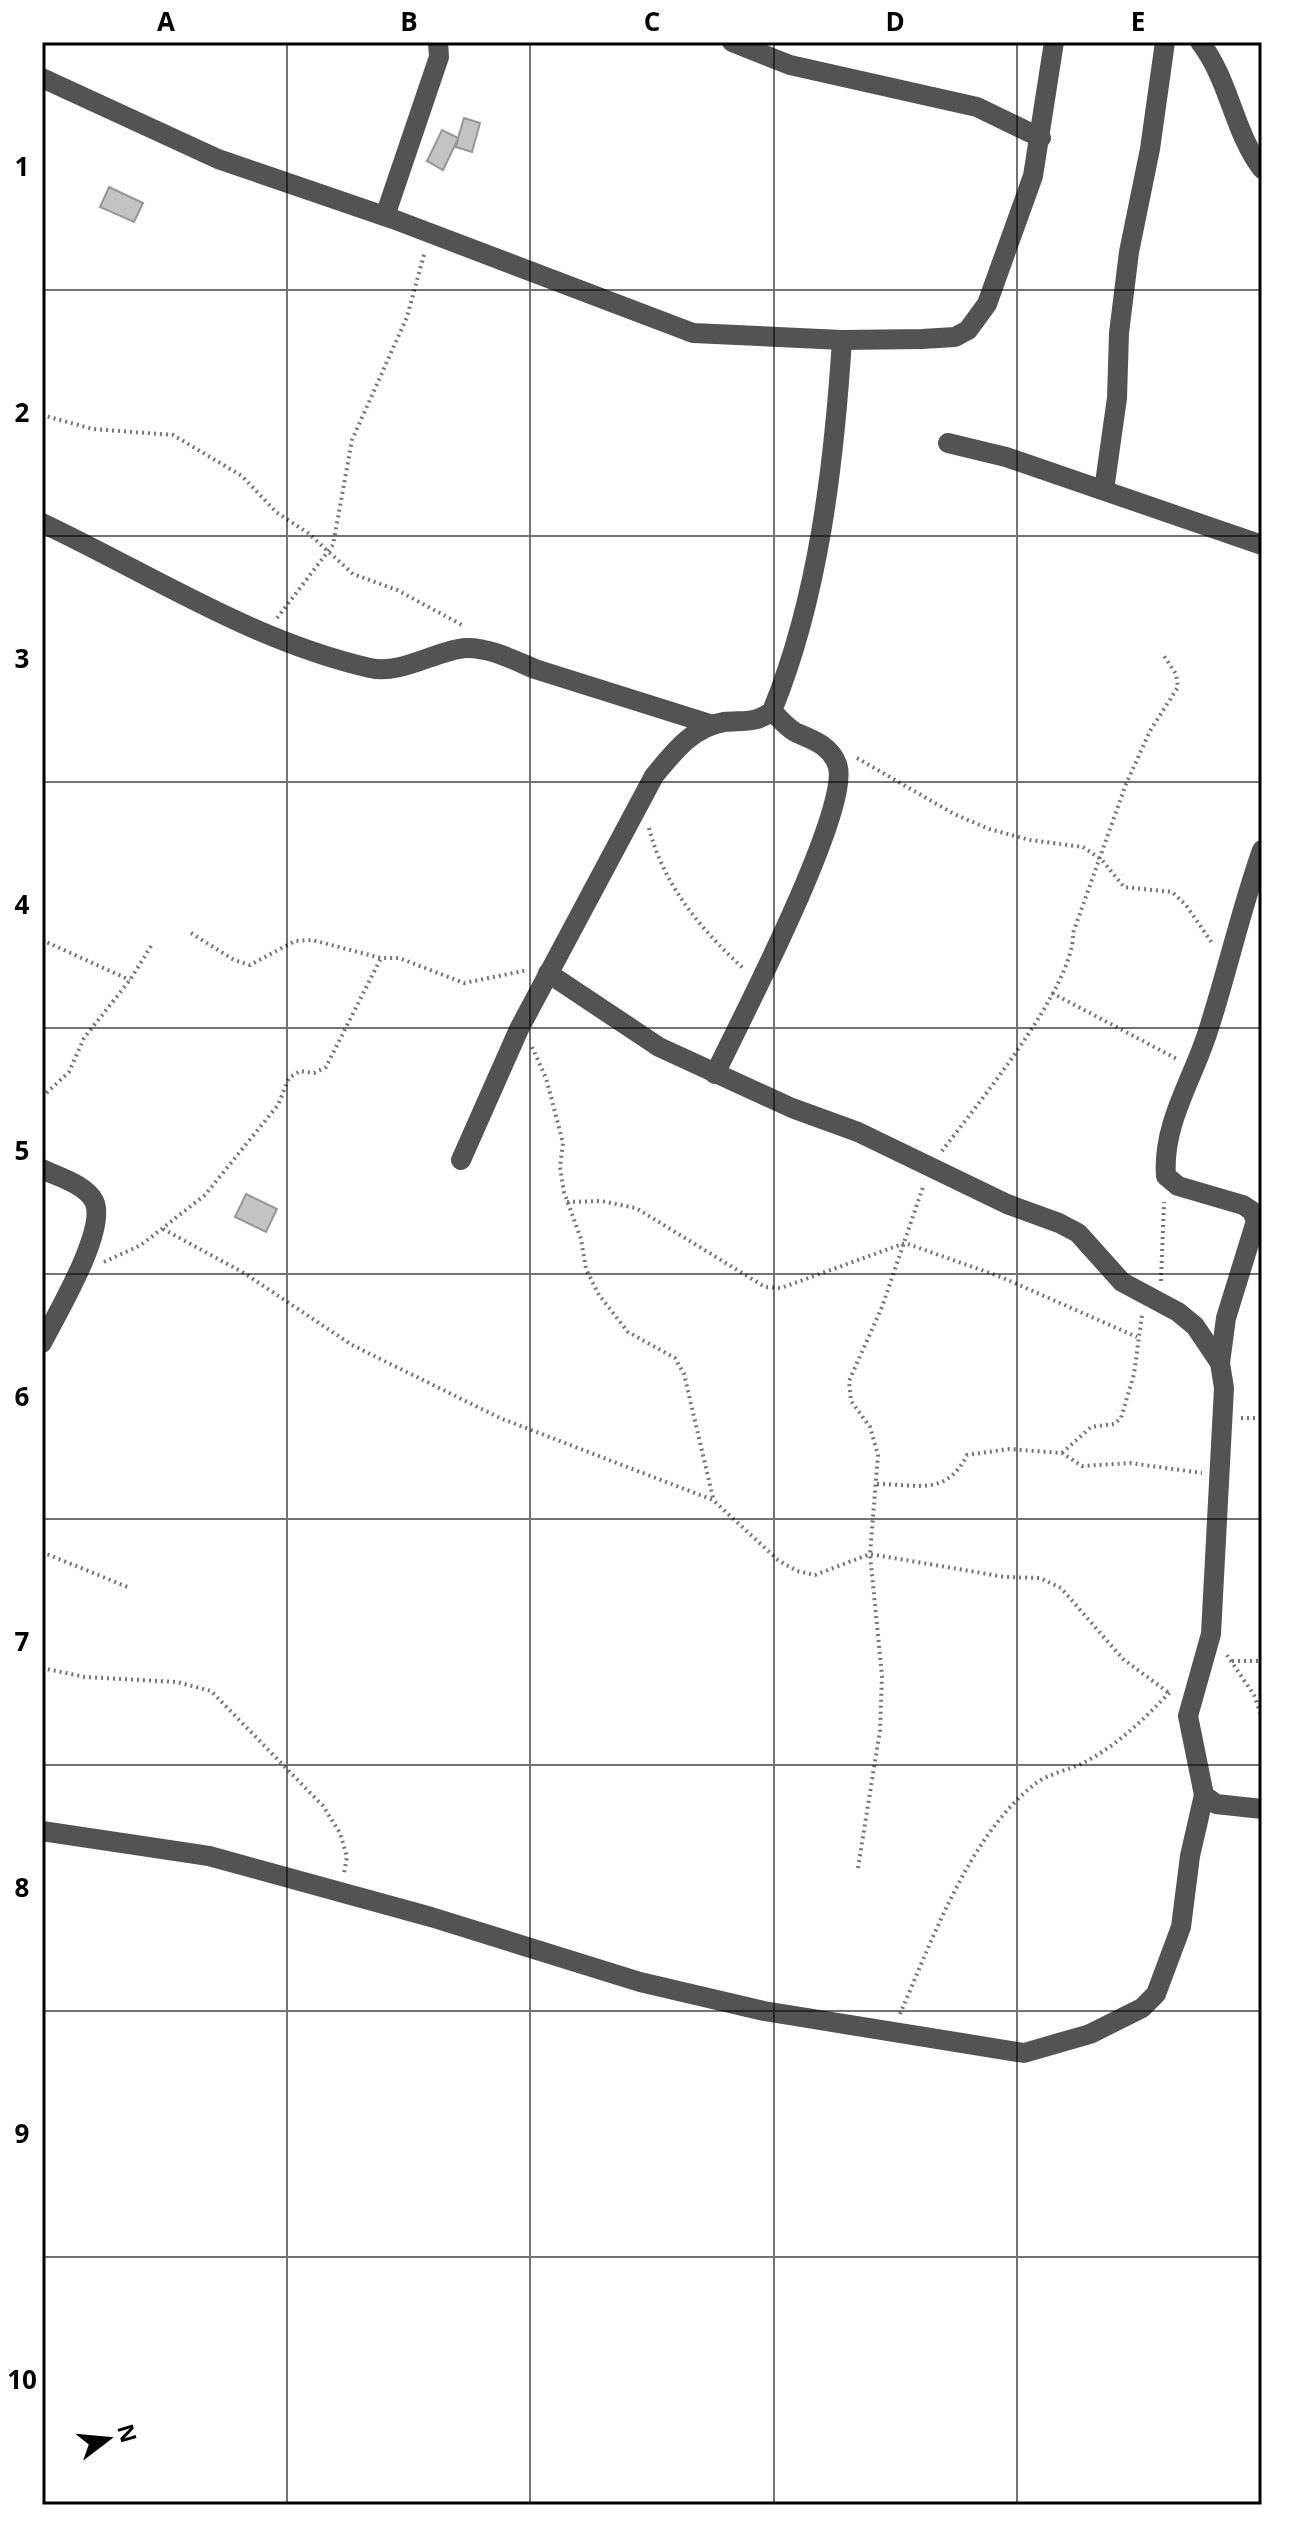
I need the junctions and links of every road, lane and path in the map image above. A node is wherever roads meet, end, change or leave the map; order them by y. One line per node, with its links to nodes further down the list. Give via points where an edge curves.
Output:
1 (438, 42): 9 (street, via 439,57)
2 (732, 42): 7 (street, via 790,65 966,103)
3 (1054, 42): 7 (street)
4 (1165, 42): 14 (street, via 1129,252)
5 (1200, 42): 8 (street, via 1216,64 1242,138)
6 (42, 78): 9 (street, via 218,159)
7 (1041, 138): 11 (street, via 1033,176 987,304 968,330 955,337)
8 (1262, 169)
9 (385, 216): 10 (street)
10 (430, 233): 11 (street, via 693,333); 17 (path, via 407,317 352,440)
11 (842, 340): 21 (street, via 818,543 801,621)
12 (42, 415): 17 (path, via 93,429 173,435 242,476 276,512)
13 (948, 443): 14 (street)
14 (1104, 490): 16 (street)
15 (42, 523): 19 (street)
16 (1262, 545)
17 (329, 553): 18 (path, via 353,574); 19 (path)
18 (471, 628)
19 (264, 634): 22 (street, via 374,669 476,650)
20 (1162, 653): 26 (path, via 1178,687 1132,770)
21 (772, 711): 22 (street, via 747,723); 23 (street, via 792,731)
22 (713, 725): 24 (street, via 681,744)
23 (828, 749): 26 (path, via 868,762 989,829 1083,847); 35 (street, via 840,775 838,795 809,873)
24 (641, 799): 33 (street); 35 (path, via 665,877 720,948)
25 (1262, 850): 32 (street)
26 (1102, 860): 32 (path, via 1124,887 1172,892); 37 (path, via 1073,933 1068,966)
27 (191, 933): 31 (path, via 250,965 304,940)
28 (42, 940): 34 (path)
29 (153, 943): 34 (path)
30 (42, 949): 36 (path)
31 (381, 958): 33 (path, via 399,958 464,983 505,973); 48 (path, via 326,1067 289,1078 278,1105 231,1167)
32 (1226, 964): 39 (street)
33 (549, 971): 38 (street); 40 (street, via 659,1047)
34 (130, 980): 41 (path, via 84,1038 69,1072)
35 (758, 982): 40 (street)
36 (42, 990)
37 (1052, 993): 39 (path); 43 (path)
38 (519, 1029): 42 (street); 46 (path, via 546,1078 563,1143 560,1167)
39 (1194, 1067): 45 (street, via 1164,1152)
40 (715, 1074): 43 (street, via 858,1132)
41 (42, 1097)
42 (461, 1160)
43 (930, 1168): 49 (path); 51 (street, via 1078,1233 1122,1282)
44 (42, 1169): 50 (street, via 87,1191 98,1213)
45 (1166, 1176): 47 (street, via 1178,1186); 51 (path)
46 (567, 1202): 49 (path, via 636,1208 765,1287 795,1284); 58 (path, via 599,1295 628,1332 675,1358 684,1374)
47 (1257, 1212): 54 (street, via 1226,1318)
48 (163, 1229): 50 (path); 58 (path, via 244,1273 365,1352 500,1418)
49 (905, 1243): 52 (path, via 1001,1277); 57 (path, via 849,1381 851,1401 870,1427 878,1455)
50 (74, 1279): 53 (street)
51 (1154, 1300): 52 (path); 54 (street, via 1195,1326)
52 (1137, 1337): 55 (path, via 1134,1374 1121,1418 1091,1427)
53 (42, 1343)
54 (1220, 1363): 56 (street)
55 (1062, 1453): 56 (path, via 1082,1466 1130,1463 1187,1472); 57 (path, via 978,1452 967,1455 950,1481 938,1485)
56 (1222, 1471): 62 (street)
57 (877, 1484): 60 (path)
58 (713, 1500): 60 (path, via 797,1571 815,1575)
59 (42, 1552): 61 (path)
60 (870, 1554): 67 (path, via 1040,1578 1061,1588 1123,1659); 72 (path, via 881,1716)
61 (130, 1588)
62 (1211, 1634): 63 (path); 65 (street)
63 (1231, 1661): 64 (path); 68 (path)
64 (1262, 1661)
65 (1203, 1665): 67 (path); 69 (street, via 1188,1716)
66 (42, 1668): 73 (path, via 85,1677 177,1682 211,1691 323,1806 347,1857)
67 (1169, 1693): 74 (path, via 1112,1745 1037,1782 1000,1816 932,1941)
68 (1262, 1718)
69 (1204, 1795): 70 (street, via 1216,1804); 74 (street, via 1181,1927 1156,1994 1142,2008 1090,2034 1024,2053)
70 (1262, 1809)
71 (42, 1831): 73 (street, via 209,1856)
72 (858, 1868)
73 (342, 1893): 74 (street, via 640,1982)
74 (892, 2034)

